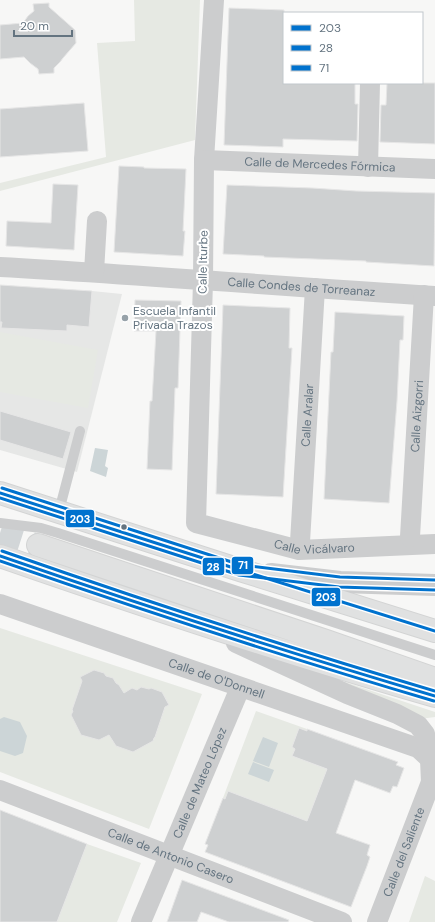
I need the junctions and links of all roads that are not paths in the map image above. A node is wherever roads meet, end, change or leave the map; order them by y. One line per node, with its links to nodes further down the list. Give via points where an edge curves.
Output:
1 (214, 0): 3 (street, Calle Iturbe)
2 (370, 84): 4 (street)
3 (204, 160): 4 (street, Calle de Mercedes Fórmica); 9 (street, Calle Iturbe)
4 (368, 167): 5 (street, Calle de Mercedes Fórmica)
5 (435, 170)
6 (97, 222): 8 (street)
7 (0, 267): 8 (street, Calle Condes de Torreanaz)
8 (94, 272): 9 (street, Calle Condes de Torreanaz)
9 (203, 281): 10 (street, Calle Condes de Torreanaz); 16 (street, Calle Iturbe)
10 (315, 288): 11 (street, Calle Condes de Torreanaz); 18 (street, Calle Aralar)
11 (430, 296): 17 (street, Calle Aizgorri)
12 (80, 431): 14 (lane)
13 (0, 493): 14 (main road)
14 (59, 511): 22 (main road)
15 (0, 523): 27 (lane, via 58,532)
16 (196, 523): 19 (street, Calle Vicálvaro, via 299,550)
17 (410, 537)
18 (300, 542)
19 (435, 544)
20 (38, 545): 28 (main road)
21 (0, 556): 25 (main road)
22 (240, 570): 23 (street, via 340,582); 26 (main road)
23 (435, 585)
24 (0, 604): 29 (street, Calle de O'Donnell)
25 (178, 617): 30 (main road, via 363,676); 31 (street, via 418,725 425,734)
26 (435, 631)
27 (435, 655)
28 (435, 679)
29 (240, 688): 31 (street, Calle de O'Donnell, via 418,748); 33 (street, Calle de Mateo López)
30 (435, 696)
31 (432, 773): 36 (street, Calle del Saliente)
32 (0, 790): 33 (street, Calle de Antonio Casero)
33 (169, 856): 34 (street, Calle de Mateo López); 35 (street, Calle de Antonio Casero)
34 (141, 922)
35 (342, 922)
36 (377, 922)

